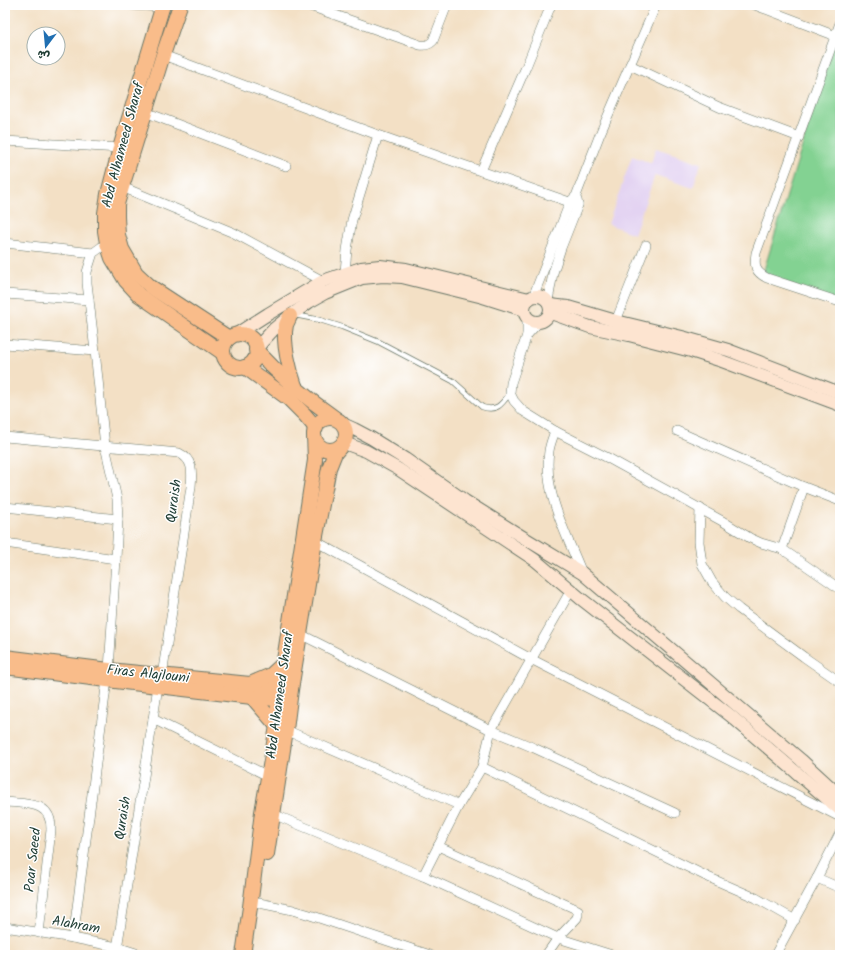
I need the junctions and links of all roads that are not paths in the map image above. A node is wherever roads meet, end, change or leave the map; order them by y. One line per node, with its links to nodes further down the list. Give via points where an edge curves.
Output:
1 (130, 5): 8 (street)
2 (180, 5): 12 (main road, Abd Alhameed Sharaf)
3 (307, 5): 9 (street)
4 (447, 5): 9 (street, via 432,41 425,46)
5 (551, 5): 20 (street)
6 (656, 5): 13 (street)
7 (755, 5): 11 (street)
8 (163, 6): 18 (main road, Abd Alhameed Sharaf)
9 (317, 7)
10 (840, 23): 11 (street)
11 (836, 36): 16 (street)
12 (163, 55): 14 (main road, Abd Alhameed Sharaf); 15 (street)
13 (630, 65): 16 (street, via 719,107); 22 (street)
14 (145, 112): 19 (street); 21 (main road, Abd Alhameed Sharaf)
15 (378, 135): 20 (street); 27 (street, via 352,220)
16 (799, 136): 31 (street, via 756,253 756,269 767,278)
17 (5, 141): 18 (street)
18 (120, 148): 24 (main road, Abd Alhameed Sharaf, via 105,214)
19 (286, 166)
20 (482, 171): 22 (street)
21 (122, 187): 28 (street, via 234,233); 37 (main road, Abd Alhameed Sharaf, via 117,204 118,234 122,249 136,273 152,287)
22 (575, 201): 32 (street); 33 (street, via 553,273)
23 (5, 243): 26 (street)
24 (107, 243): 26 (street); 40 (main road, Abd Alhameed Sharaf, via 112,258 126,281 139,295)
25 (646, 245): 35 (street)
26 (93, 253): 30 (street, via 87,272)
27 (345, 272): 28 (street); 32 (street, via 380,266 406,269 435,275)
28 (323, 281): 39 (street)
29 (5, 294): 30 (street)
30 (89, 300): 43 (street)
31 (840, 302)
32 (528, 306): 33 (street, via 537,296 541,296); 34 (street, via 483,298 402,277 383,276 362,278 325,293); 36 (street, via 530,321); 38 (street)
33 (550, 306): 35 (street, via 568,307); 36 (street, via 546,320); 49 (street, via 590,327 691,351)
34 (290, 316): 42 (street, via 274,329); 46 (main road, via 286,326 286,352); 48 (lane, via 296,314 320,320 379,342 453,381 487,409 501,405)
35 (616, 321): 47 (street, via 728,350)
36 (538, 323): 38 (street)
37 (211, 327): 39 (main road, Abd Alhameed Sharaf); 40 (main road, via 209,335)
38 (527, 335): 48 (street, via 511,383)
39 (232, 337): 42 (main road, via 240,334 249,338); 44 (main road, via 224,345)
40 (203, 340): 44 (main road, Abd Alhameed Sharaf)
41 (5, 344): 43 (street)
42 (256, 350): 45 (main road, via 255,359); 46 (main road)
43 (95, 351): 56 (street)
44 (223, 353): 45 (main road, via 226,361 233,366)
45 (245, 367): 52 (main road, via 289,399 305,415)
46 (296, 390): 50 (main road)
47 (840, 393)
48 (510, 394): 51 (street, via 523,410)
49 (840, 405)
50 (339, 421): 52 (main road, via 326,419); 55 (main road, via 346,433); 66 (street, via 404,459 465,501)
51 (555, 430): 60 (street); 67 (street, via 549,451 548,474 555,508)
52 (315, 431): 55 (main road, via 316,440 322,447 331,450); 75 (main road, Abd Alhameed Sharaf, via 315,460)
53 (678, 431): 57 (street)
54 (5, 437): 56 (street)
55 (342, 445): 62 (main road, Abd Alhameed Sharaf, via 335,453 329,468); 68 (street, via 366,451 398,469 535,560)
56 (105, 446): 61 (street, via 117,500); 78 (street, Quraish, via 179,453 188,459 191,466 191,487)
57 (804, 487): 58 (street); 64 (street)
58 (840, 501)
59 (5, 507): 61 (street)
60 (700, 508): 64 (street, via 750,538); 79 (street, via 699,542 702,564 712,582 739,609)
61 (118, 519): 65 (street)
62 (315, 541): 72 (main road, Abd Alhameed Sharaf); 74 (street)
63 (5, 543): 65 (street)
64 (782, 549): 70 (street)
65 (116, 559): 77 (street)
66 (569, 565): 67 (street); 68 (street, via 562,568)
67 (582, 573): 69 (street)
68 (559, 580): 71 (street)
69 (595, 584): 71 (street, via 592,596 586,598); 87 (street, via 790,750)
70 (840, 589)
71 (576, 594): 74 (street); 90 (street, via 731,716)
72 (300, 634): 81 (main road, Abd Alhameed Sharaf); 84 (street)
73 (5, 657): 77 (main road, Firas Alajlouni)
74 (531, 659): 84 (street); 93 (street)
75 (283, 664): 80 (main road); 81 (main road, Abd Alhameed Sharaf)
76 (5, 667): 77 (main road, Firas Alajlouni)
77 (108, 675): 78 (main road, Firas Alajlouni); 103 (street)
78 (160, 681): 80 (main road, Firas Alajlouni); 82 (street, Quraish)
79 (840, 682)
80 (251, 691): 81 (main road, Firas Alajlouni); 83 (main road)
81 (285, 694): 83 (main road, Abd Alhameed Sharaf)
82 (154, 719): 86 (street); 105 (street, Quraish)
83 (281, 728): 86 (main road, Abd Alhameed Sharaf); 89 (street); 91 (main road, Abd Alhameed Sharaf)
84 (491, 730): 85 (street); 92 (street)
85 (482, 768): 89 (street); 100 (street, via 756,898)
86 (268, 776): 91 (main road, Abd Alhameed Sharaf)
87 (840, 796)
88 (5, 802): 102 (street, Poar Saeed, via 43,808 52,822)
89 (459, 805): 95 (street)
90 (840, 810)
91 (268, 813): 96 (street); 99 (main road, Abd Alhameed Sharaf); 107 (main road, Abd Alhameed Sharaf)
92 (675, 813)
93 (840, 817)
94 (840, 833): 97 (street)
95 (438, 846): 96 (street); 104 (street, via 578,910 577,918)
96 (423, 876): 104 (street)
97 (817, 878): 98 (street); 100 (street)
98 (840, 888)
99 (259, 903): 108 (main road, Abd Alhameed Sharaf); 109 (street, via 294,910)
100 (795, 920): 112 (street)
101 (5, 927): 102 (street, Alahram)
102 (39, 933): 103 (street, Alahram)
103 (73, 938): 105 (street, Alahram)
104 (558, 938): 110 (street); 111 (street)
105 (117, 951): 106 (street, Alahram)
106 (142, 955)
107 (243, 955)
108 (252, 955)
109 (430, 955)
110 (546, 955)
111 (612, 955)
112 (775, 955)

